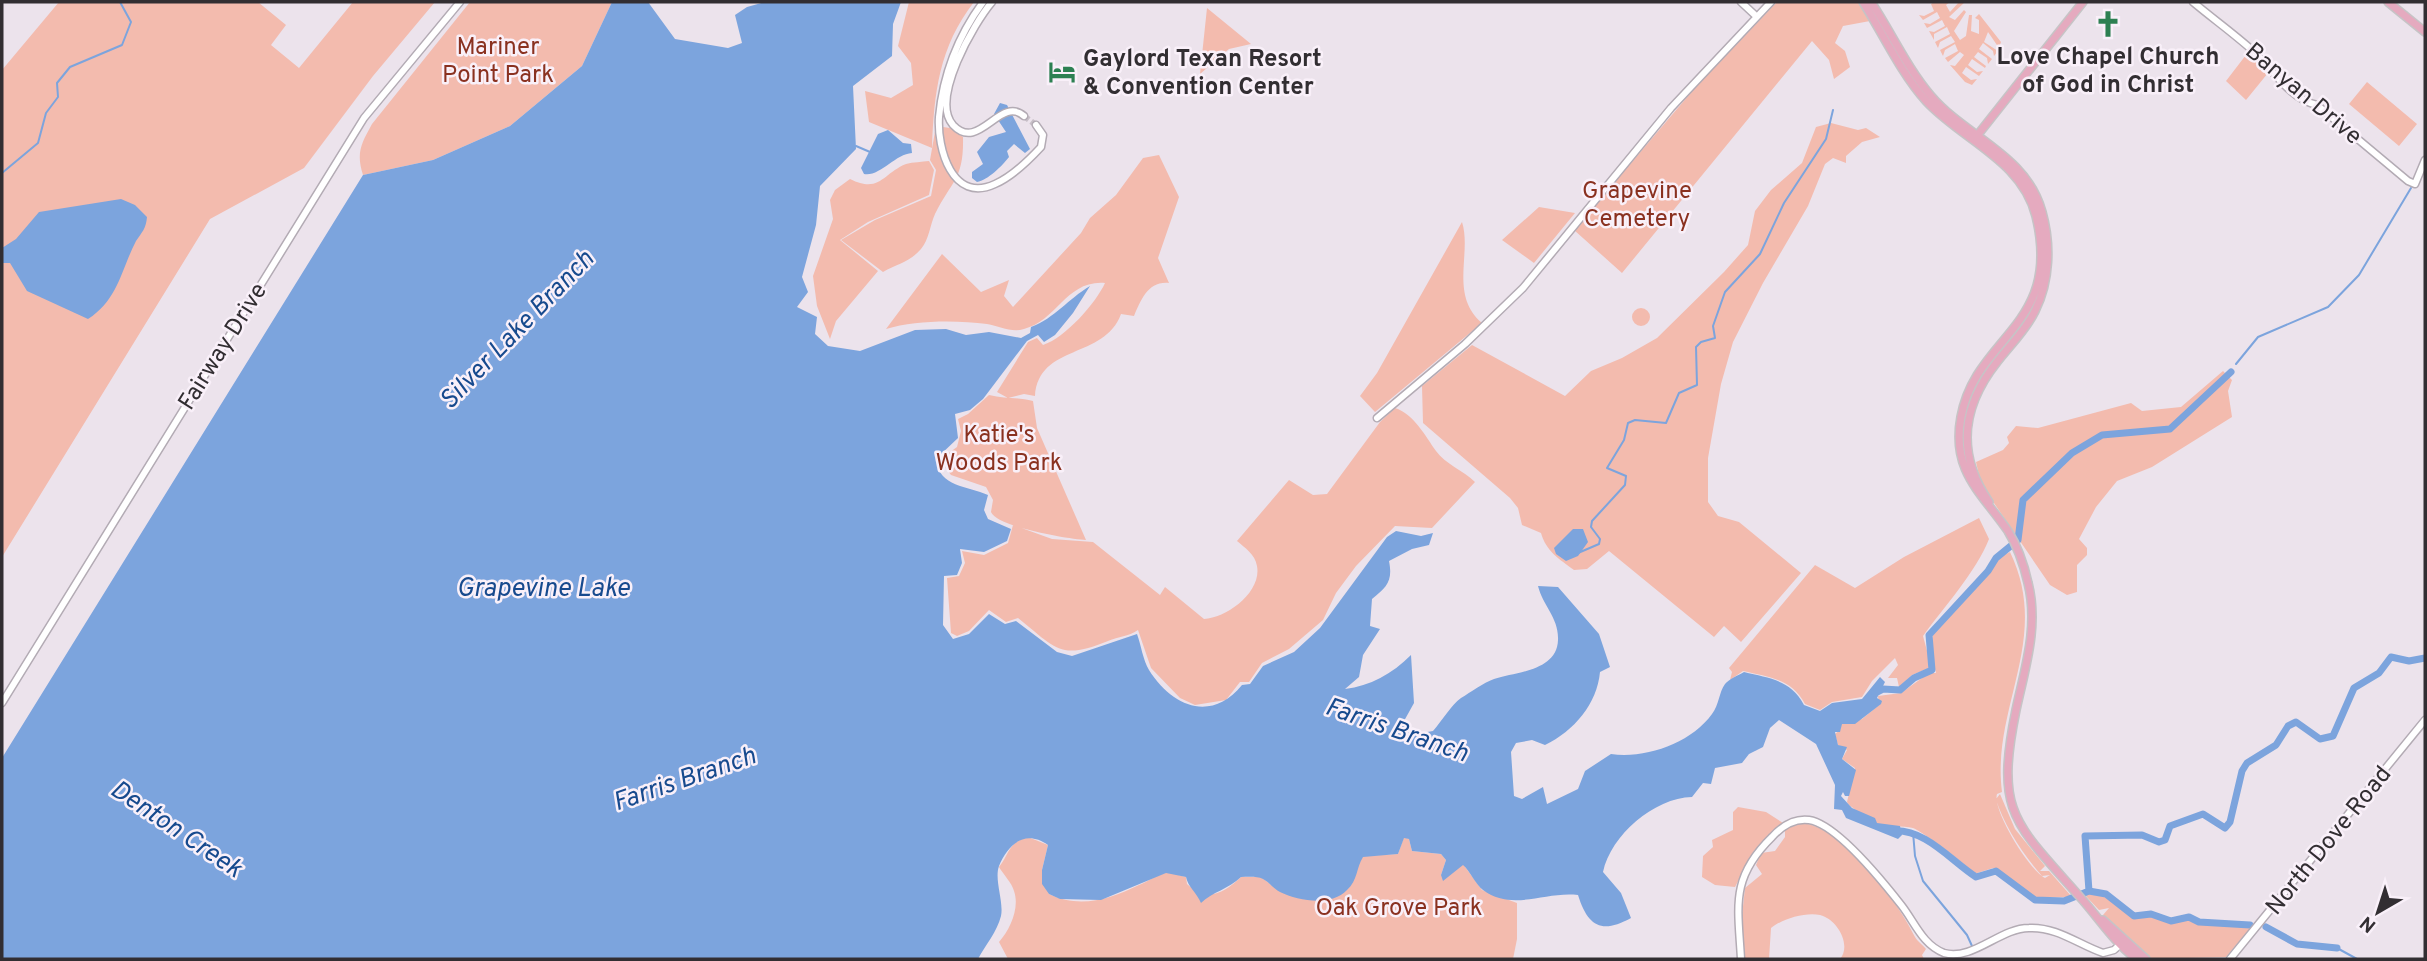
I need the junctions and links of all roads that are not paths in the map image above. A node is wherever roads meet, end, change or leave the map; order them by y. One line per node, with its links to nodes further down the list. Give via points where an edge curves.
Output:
1 (460, 2): 20 (street, Fairway Drive, via 364,118)
2 (983, 2): 13 (street)
3 (992, 2): 13 (street)
4 (1741, 2): 11 (street)
5 (1771, 2): 11 (street)
6 (1863, 2): 17 (main road, via 1926,100)
7 (1871, 2): 17 (main road, via 1931,95)
8 (2083, 2): 17 (main road)
9 (2193, 2): 18 (street, Banyan Drive, via 2297,94 2415,184)
10 (2388, 2): 12 (main road)
11 (1756, 16): 19 (street, via 1653,130 1523,288)
12 (2425, 32)
13 (966, 35): 14 (street)
14 (948, 84): 15 (street, via 949,119 961,131 980,130 1010,111); 16 (street, via 939,117 940,150 947,168 966,185 995,184 1036,152 1043,139)
15 (1024, 116)
16 (1035, 125)
17 (1976, 137): 22 (main road, via 2024,187 2035,213 2040,252 2031,303 1976,379 1961,419 1959,450 1973,488 2018,550 2029,586 2032,626 2007,758 2009,799 2019,824)
18 (2425, 160)
19 (1377, 418)
20 (2, 703)
21 (2425, 720): 26 (street, North Dove Road)
22 (2122, 943): 23 (street, via 2103,953 2058,932 2031,928 2010,930 1963,954 1944,953 1921,935 1894,896 1835,833 1808,820 1778,830 1741,879 1737,908); 24 (main road); 25 (main road)
23 (1741, 959)
24 (2136, 959)
25 (2146, 959)
26 (2230, 959)

